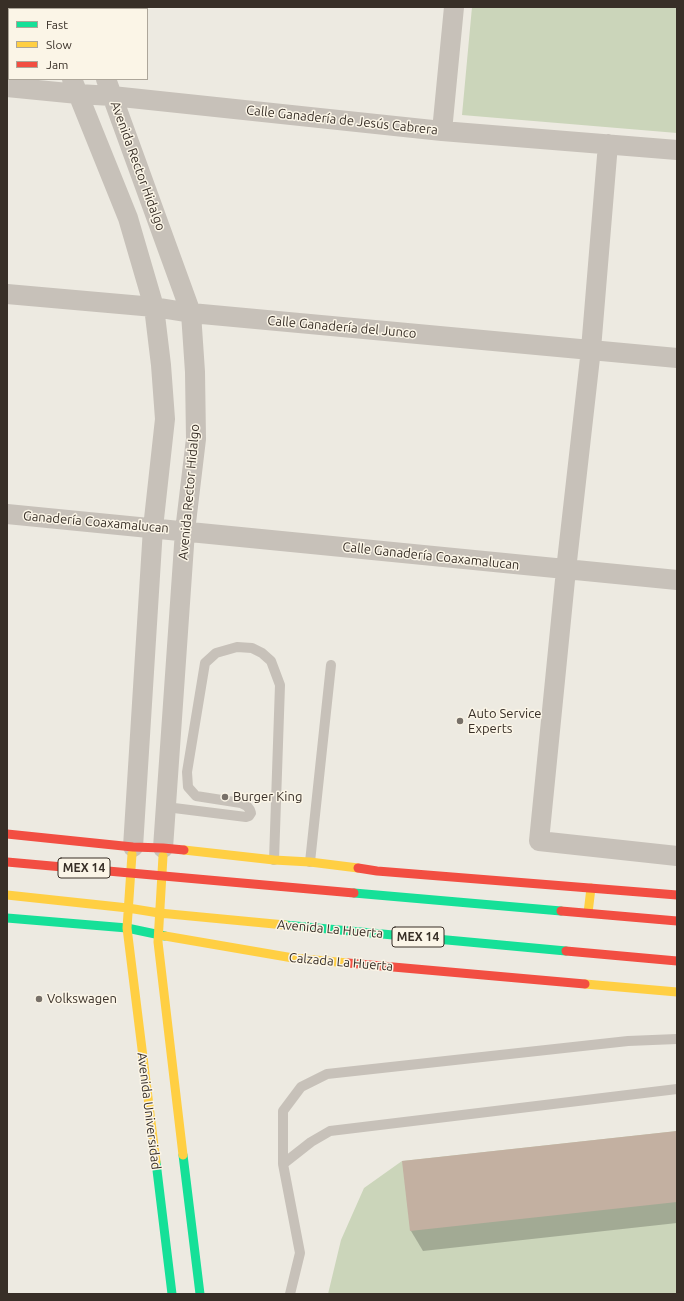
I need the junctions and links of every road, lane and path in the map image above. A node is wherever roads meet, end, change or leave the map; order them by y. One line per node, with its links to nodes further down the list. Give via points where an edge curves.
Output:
1 (454, 7): 5 (street)
2 (75, 86): 3 (street, Calle Ganadería de Jesús Cabrera); 4 (street, Calle Ganadería de Jesús Cabrera); 9 (street, Avenida Rector Hidalgo, via 128,218)
3 (7, 87)
4 (109, 87): 5 (street, Calle Ganadería de Jesús Cabrera); 10 (street, Avenida Rector Hidalgo)
5 (442, 131): 6 (street, Calle Ganadería de Jesús Cabrera)
6 (608, 144): 7 (street, Calle Ganadería de Jesús Cabrera); 11 (street)
7 (677, 150)
8 (7, 294): 9 (street, Calle Ganadería del Junco)
9 (154, 307): 10 (street, Calle Ganadería del Junco); 14 (street, Avenida Rector Hidalgo, via 165,419)
10 (191, 313): 11 (street, Calle Ganadería del Junco); 15 (street, Avenida Rector Hidalgo, via 196,439)
11 (591, 350): 12 (street, Calle Ganadería del Junco); 16 (street)
12 (677, 358)
13 (7, 514): 14 (street, Ganadería Coaxamalucan)
14 (153, 528): 15 (street, Ganadería Coaxamalucan); 19 (street, Avenida Rector Hidalgo)
15 (186, 531): 16 (street, Calle Ganadería Coaxamalucan); 20 (street, Avenida Rector Hidalgo)
16 (566, 570): 17 (street, Calle Ganadería Coaxamalucan); 25 (street, via 539,841)
17 (677, 580)
18 (331, 665): 28 (lane)
19 (142, 694): 20 (street); 23 (street, Avenida Rector Hidalgo)
20 (173, 699): 21 (street, Avenida Rector Hidalgo)
21 (166, 808): 24 (street, Avenida Rector Hidalgo); 26 (lane, via 246,818 251,813 248,806 196,796 188,787 187,772 205,662 216,653 237,647 252,648 271,661 280,686)
22 (7, 834): 23 (street)
23 (133, 846): 24 (street); 29 (street, Avenida Universidad)
24 (163, 848): 26 (street); 30 (street)
25 (677, 856)
26 (274, 860): 28 (street)
27 (7, 862): 29 (street, MEX 14)
28 (310, 862): 31 (street, via 377,871)
29 (130, 872): 30 (street, MEX 14); 34 (street, Avenida Universidad)
30 (161, 876): 35 (street); 36 (street, MEX 14)
31 (591, 888): 33 (street); 36 (street)
32 (7, 895): 34 (street, Avenida La Huerta / MEX 14)
33 (677, 895)
34 (128, 908): 35 (street, Avenida La Huerta / MEX 14); 39 (street, Avenida Universidad)
35 (159, 913): 40 (street); 41 (street, Avenida La Huerta / MEX 14)
36 (588, 914): 38 (street, MEX 14)
37 (7, 918): 39 (street, Calzada La Huerta)
38 (677, 921)
39 (126, 928): 40 (street, Calzada La Huerta); 46 (street, Avenida Universidad)
40 (158, 936): 42 (street, Calzada La Huerta, via 293,958); 47 (street)
41 (677, 961)
42 (677, 992)
43 (677, 1039): 45 (lane, via 628,1041 327,1074 301,1087 283,1111)
44 (677, 1089): 45 (lane, via 330,1131 311,1142)
45 (284, 1164): 48 (lane, via 300,1253)
46 (172, 1294)
47 (200, 1294)
48 (290, 1294)

